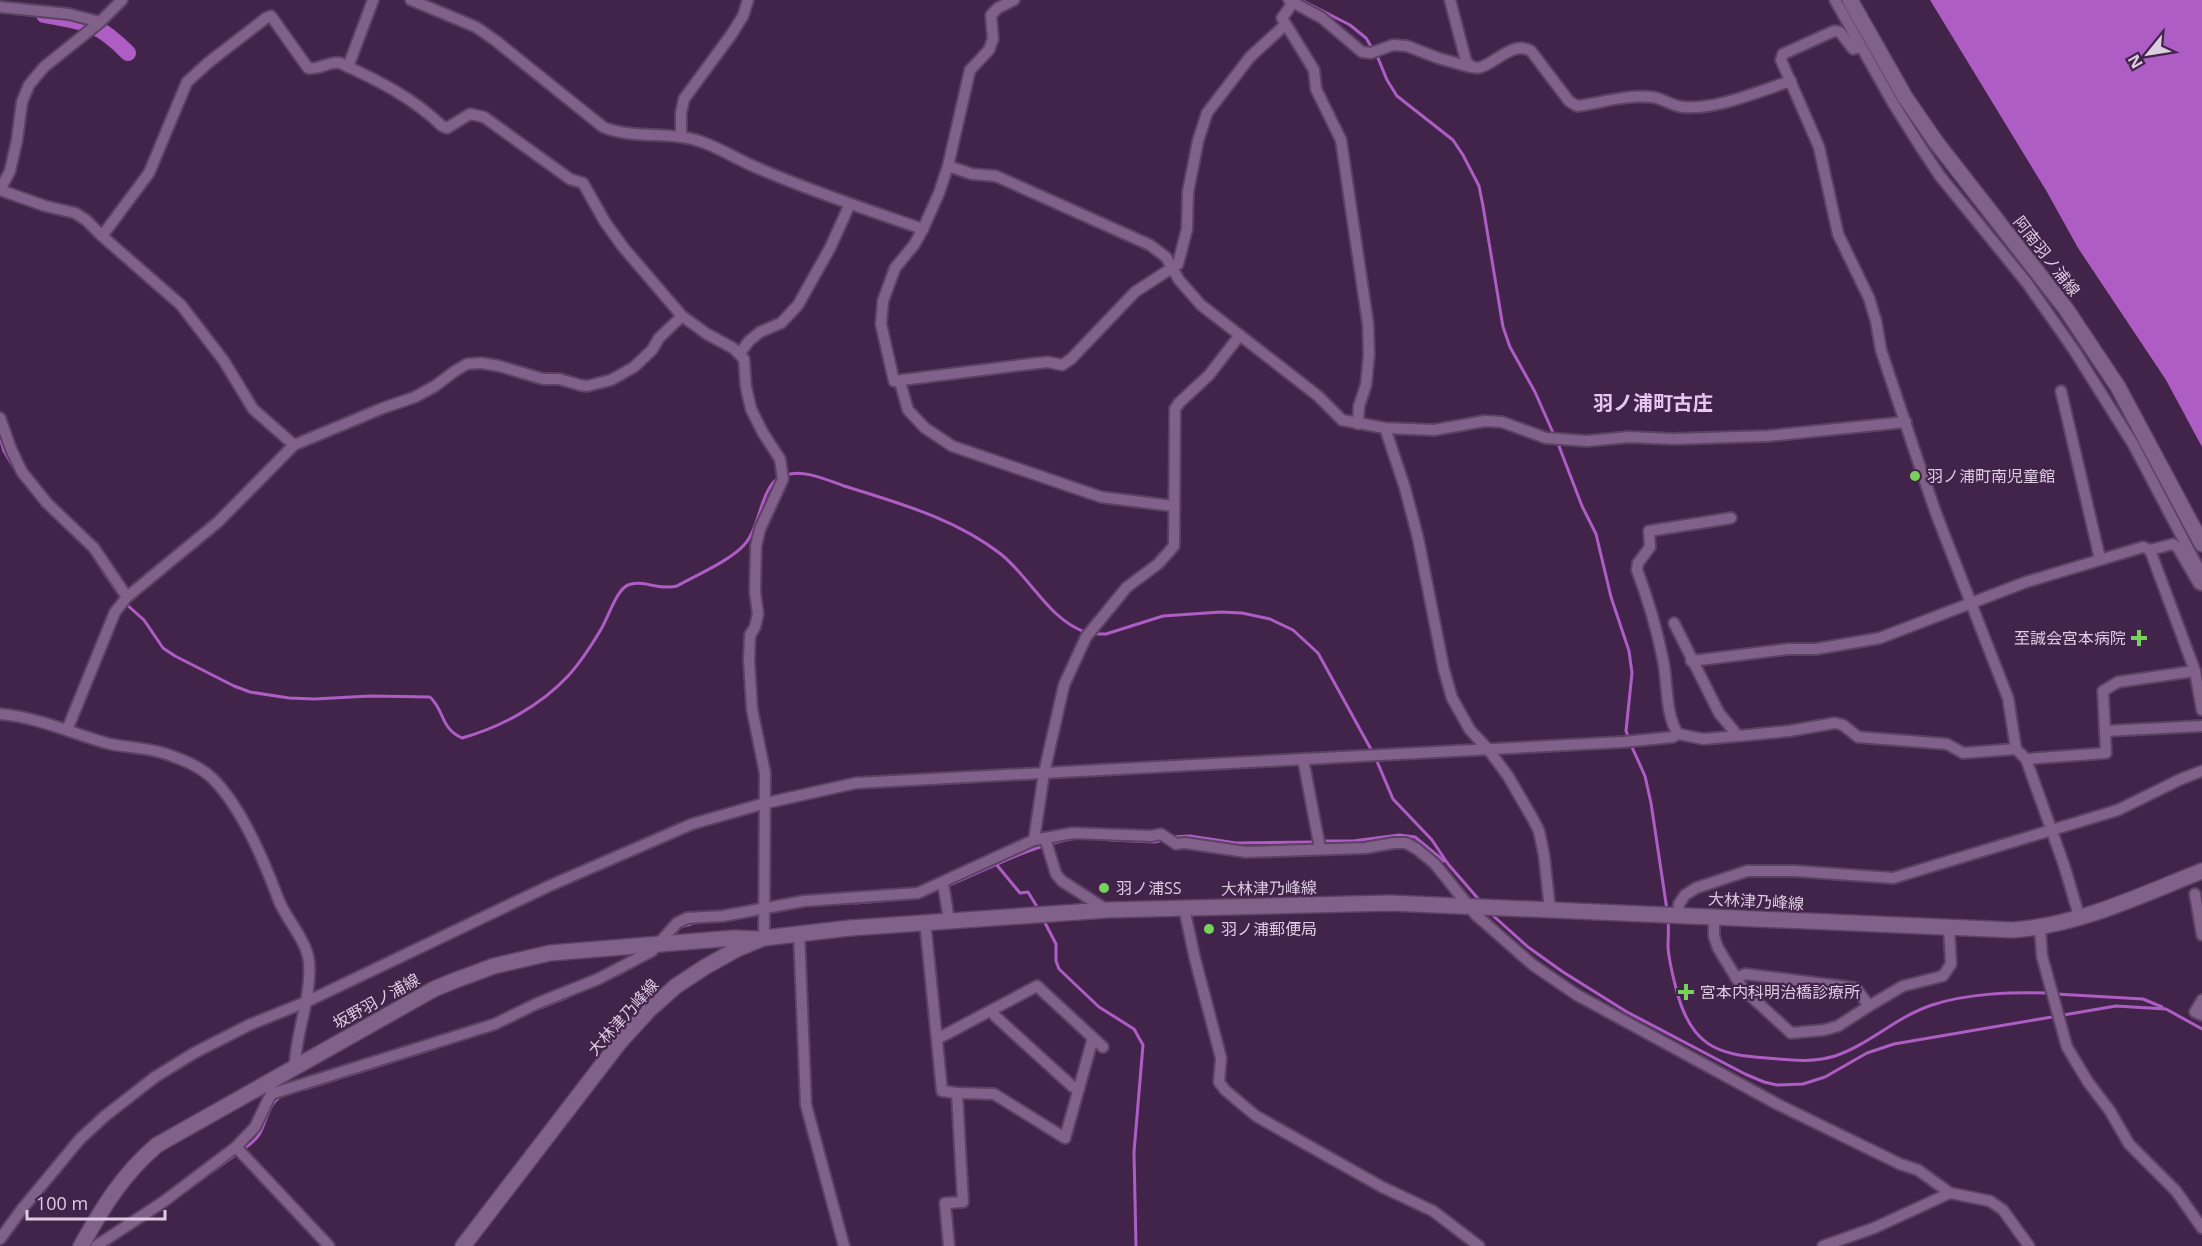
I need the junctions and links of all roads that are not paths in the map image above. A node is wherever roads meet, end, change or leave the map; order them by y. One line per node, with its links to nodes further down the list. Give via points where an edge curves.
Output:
1 (122, 0): 11 (street)
2 (373, 0): 14 (street)
3 (411, 0): 17 (street, via 476,27 603,127 616,132)
4 (747, 0): 17 (street, via 731,35 684,99)
5 (1014, 0): 18 (street, via 991,15 993,39 970,70)
6 (1450, 0): 15 (street)
7 (1834, 0): 13 (street)
8 (1850, 0): 36 (main road, 阿南羽ノ浦線, via 1905,97 1936,142 2066,309 2118,387)
9 (1293, 1): 12 (street, via 1282,18); 15 (street, via 1322,18 1362,52 1407,46)
10 (0, 7): 11 (street, via 69,14)
11 (100, 22): 19 (street, via 44,67 29,85 22,102 10,171)
12 (1285, 26): 23 (street, via 1250,57 1207,113 1188,192 1187,229 1178,264); 31 (street, via 1314,70 1316,89 1341,140 1368,324 1366,385)
13 (1860, 47): 16 (street, via 1853,49 1840,32 1834,31 1782,54); 39 (street, via 1940,176 2027,283 2081,360 2133,444)
14 (348, 67): 22 (street, via 335,62 308,68 271,16 266,18 188,82 149,173); 24 (street, via 390,87 447,128 470,114 484,117 570,178 583,183 624,248)
15 (1470, 67): 16 (street, via 1482,67 1516,47 1525,48 1577,106 1636,97 1653,97 1682,107 1712,104 1735,101)
16 (1791, 81): 30 (street, via 1819,147 1838,234 1869,298 1881,350)
17 (681, 137): 20 (street, via 701,141)
18 (948, 166): 21 (street); 23 (street, via 996,176 1150,245)
19 (0, 190): 22 (street, via 75,213)
20 (850, 204): 21 (street); 26 (street, via 798,305 781,323 749,341)
21 (923, 229): 27 (street, via 895,268 883,301 881,324 894,381)
22 (102, 236): 33 (street, via 181,305 224,361 253,409)
23 (1172, 267): 25 (street, via 1201,305); 27 (street, via 1136,292 1062,365 1048,362)
24 (682, 316): 26 (street); 33 (street, via 634,367 611,380 587,386 499,366 467,364 415,397)
25 (1240, 335): 31 (street, via 1318,396 1342,420); 34 (street, via 1209,375 1175,409)
26 (740, 353): 59 (street, via 752,409 780,459 782,475 756,546 758,614 750,635 752,709 765,773)
27 (900, 382): 34 (street, via 908,410 925,428 952,446 1101,497)
28 (2061, 391): 38 (street)
29 (0, 418): 41 (street, via 22,472 47,503 94,548)
30 (1906, 422): 32 (street, via 1767,436 1587,441 1557,439 1502,422 1434,430); 42 (street)
31 (1358, 424): 32 (street)
32 (1385, 428): 53 (street, via 1418,538 1452,698 1470,730)
33 (294, 445): 41 (street, via 218,522)
34 (1173, 506): 58 (street, via 1173,546 1158,564 1127,587 1089,633 1064,685)
35 (1731, 518): 51 (street, via 1649,531 1650,547 1638,563)
36 (2202, 544)
37 (2150, 550): 38 (street, via 2143,547); 40 (street, via 2174,544); 45 (street)
38 (2100, 559): 42 (street)
39 (2202, 575)
40 (2202, 585)
41 (124, 599): 49 (street)
42 (1971, 604): 44 (street, via 1880,638 1816,649); 54 (street, via 2008,698)
43 (1674, 623): 44 (street)
44 (1691, 661): 52 (street, via 1719,713)
45 (2194, 670): 46 (street); 50 (street, via 2118,682 2106,688)
46 (2202, 710)
47 (0, 714): 49 (street)
48 (2202, 726): 50 (street)
49 (67, 730): 84 (street, via 169,754 211,777 246,827 305,949 309,962)
50 (2105, 732): 56 (street, via 2106,753)
51 (1678, 734): 52 (street, via 1703,739); 53 (street, via 1629,741)
52 (1738, 736): 54 (street, via 1835,723 1858,737 1947,744 1963,753)
53 (1488, 749): 55 (street); 68 (street, via 1539,831)
54 (2016, 749): 56 (street)
55 (1303, 759): 58 (street); 62 (street)
56 (2026, 759): 60 (street)
57 (2202, 771): 60 (street, via 2118,810)
58 (1044, 773): 59 (street, via 856,783); 61 (street)
59 (766, 803): 70 (street); 84 (street, via 692,824 549,886)
60 (2051, 831): 71 (street, via 1893,878 1747,871 1696,888 1685,895); 73 (street)
61 (1039, 839): 62 (street, via 1085,832 1161,834 1176,844 1246,852); 64 (street); 69 (street, via 1062,881)
62 (1319, 843): 66 (street, via 1365,848 1406,843 1435,864)
63 (2202, 871): 73 (main road, 大林津乃峰線)
64 (943, 883): 70 (street, via 901,896 804,901); 74 (street)
65 (2195, 894): 79 (street)
66 (1474, 907): 67 (main road, 大林津乃峰線, via 1390,903); 68 (main road, 大林津乃峰線); 96 (street, via 1476,915 1533,965 1577,995 1779,1105 1918,1170)
67 (1184, 908): 69 (main road, 大林津乃峰線); 105 (street, via 1218,1043 1219,1082 1225,1090 1256,1116 1433,1211)
68 (1550, 909): 71 (main road, 大林津乃峰線)
69 (1107, 910): 74 (main road, 大林津乃峰線)
70 (762, 912): 80 (street); 81 (street, via 687,918 677,923)
71 (1672, 915): 72 (main road, 大林津乃峰線)
72 (1714, 917): 76 (main road, 大林津乃峰線); 82 (street, via 1718,948)
73 (2080, 919): 77 (main road, 大林津乃峰線)
74 (949, 920): 75 (main road, 大林津乃峰線)
75 (925, 921): 78 (main road, 大林津乃峰線); 89 (street)
76 (1949, 928): 77 (main road, 大林津乃峰線); 85 (street, via 1951,964 1943,976 1903,986)
77 (2040, 928): 97 (street, via 2042,956 2067,1047 2129,1144 2176,1191)
78 (799, 933): 80 (main road, 大林津乃峰線); 103 (street, via 806,1105)
79 (2202, 935)
80 (762, 939): 81 (main road, 坂野羽ノ浦線); 102 (main road, 大林津乃峰線, via 705,967 649,1010 619,1043)
81 (660, 943): 91 (main road, 坂野羽ノ浦線, via 550,953 494,966 434,989); 92 (street, via 598,979 495,1024)
82 (1736, 978): 85 (street, via 1745,974 1856,988); 85 (street, via 1747,995 1791,1033 1838,1026)
83 (2202, 1000): 87 (street, via 2195,1012)
84 (306, 1002): 91 (street); 98 (street, via 249,1025 155,1077 80,1140)
85 (1869, 1006)
86 (992, 1010): 88 (street, via 1037,986); 89 (street); 93 (street, via 1064,1080)
87 (2202, 1015)
88 (1093, 1038): 90 (street); 93 (street)
89 (937, 1039): 94 (street, via 942,1091)
90 (1103, 1047)
91 (295, 1065): 92 (main road, 坂野羽ノ浦線)
92 (270, 1087): 95 (street, via 255,1126); 99 (main road, 坂野羽ノ浦線, via 178,1132 148,1152 121,1181)
93 (1079, 1089): 94 (street, via 1065,1138 994,1094)
94 (957, 1093): 104 (street, via 963,1202 945,1203)
95 (236, 1147): 100 (street); 101 (street)
96 (1950, 1193): 106 (street, via 1874,1228); 107 (street, via 1990,1201 2003,1210)
97 (2202, 1228)
98 (0, 1239)
99 (81, 1246)
100 (96, 1246)
101 (329, 1246)
102 (463, 1246)
103 (844, 1246)
104 (949, 1246)
105 (1479, 1246)
106 (1823, 1246)
107 (2029, 1246)

